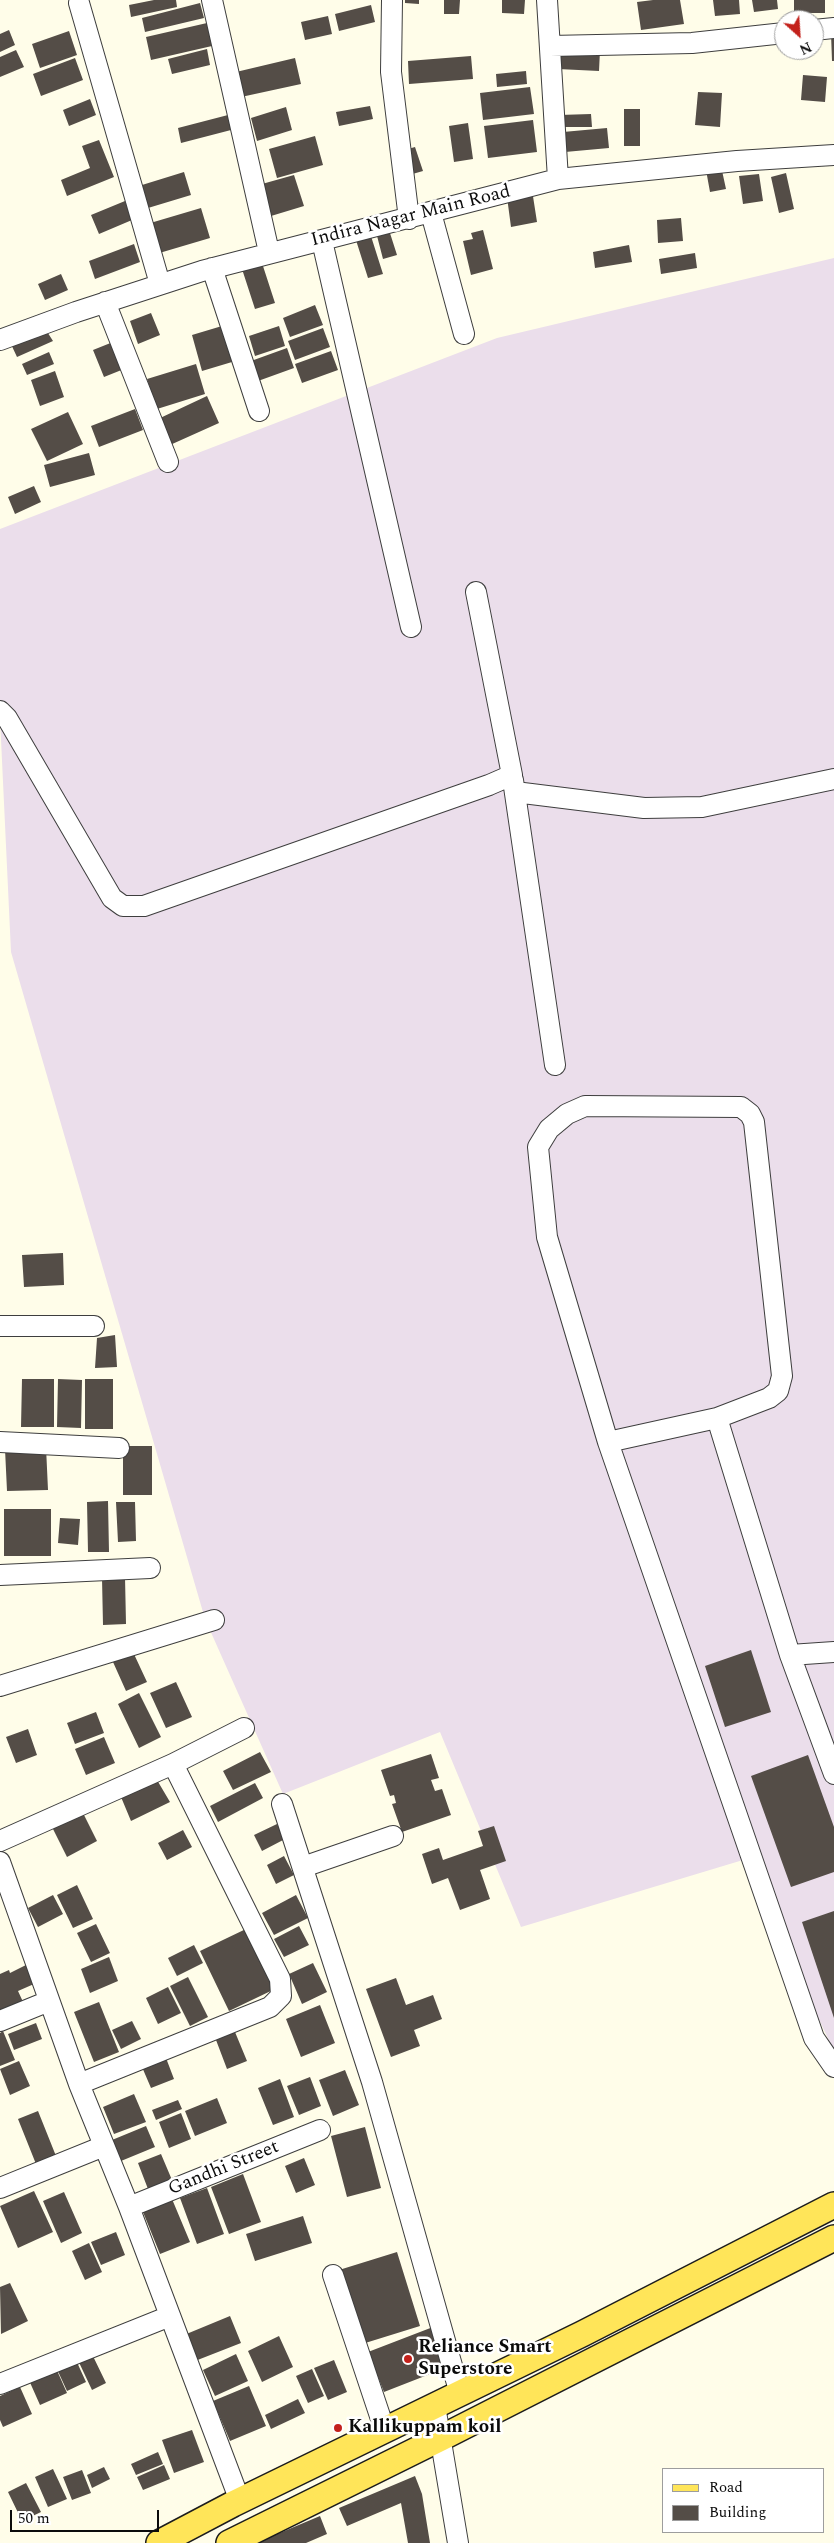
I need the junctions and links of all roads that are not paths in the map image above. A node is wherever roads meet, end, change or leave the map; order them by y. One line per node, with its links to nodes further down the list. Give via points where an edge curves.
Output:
1 (212, 0): 12 (street)
2 (392, 0): 10 (street, via 391,72)
3 (547, 0): 6 (street)
4 (79, 3): 14 (street)
5 (774, 34): 6 (street, via 692,43)
6 (550, 46): 8 (street)
7 (834, 155): 8 (street, Indira Nagar Main Road)
8 (558, 179): 9 (street, Indira Nagar Main Road)
9 (431, 213): 10 (street, Indira Nagar Main Road); 16 (street)
10 (409, 219): 11 (street, Indira Nagar Main Road)
11 (322, 241): 12 (street, Indira Nagar Main Road); 21 (street)
12 (269, 252): 13 (street, Indira Nagar Main Road)
13 (212, 268): 14 (street, Indira Nagar Main Road); 18 (street)
14 (160, 284): 15 (street, Indira Nagar Main Road)
15 (105, 302): 17 (street, Indira Nagar Main Road); 19 (street)
16 (464, 334)
17 (0, 340)
18 (259, 412)
19 (168, 462)
20 (476, 592): 24 (street)
21 (411, 627)
22 (0, 711): 24 (street, via 112,898 123,906 144,906 479,788)
23 (834, 778): 24 (street, via 702,807 644,808)
24 (513, 783): 25 (street)
25 (555, 1065)
26 (0, 1326): 27 (street)
27 (94, 1326)
28 (718, 1418): 30 (street); 30 (street, via 769,1398 778,1391 782,1376 754,1122 741,1107 586,1106 567,1114 555,1124 538,1147 547,1237); 36 (street)
29 (0, 1442): 31 (street)
30 (608, 1442): 48 (street, via 814,2038)
31 (119, 1448)
32 (150, 1568): 33 (street)
33 (0, 1574)
34 (214, 1620): 37 (street)
35 (834, 1652): 36 (street)
36 (790, 1655): 40 (street)
37 (0, 1686)
38 (244, 1728): 39 (street)
39 (173, 1764): 43 (street); 49 (street, via 280,1979 281,1996 270,2007)
40 (834, 1774)
41 (282, 1804): 45 (street)
42 (393, 1836): 45 (street)
43 (0, 1841)
44 (0, 1862): 46 (street)
45 (303, 1867): 59 (street, via 372,2082)
46 (49, 2001): 47 (street); 49 (street)
47 (0, 2021)
48 (834, 2067)
49 (79, 2084): 51 (street)
50 (320, 2130): 54 (street, Gandhi Street)
51 (104, 2146): 52 (street); 54 (street)
52 (0, 2188)
53 (834, 2205): 59 (main road)
54 (129, 2207): 57 (street)
55 (834, 2238): 62 (main road)
56 (333, 2275): 61 (street)
57 (170, 2316): 58 (street); 63 (street)
58 (0, 2384)
59 (464, 2392): 60 (main road)
60 (435, 2406): 61 (main road); 62 (street)
61 (385, 2430): 63 (main road)
62 (441, 2438): 65 (main road); 66 (street)
63 (240, 2501): 64 (main road)
64 (159, 2543)
65 (229, 2543)
66 (458, 2543)

